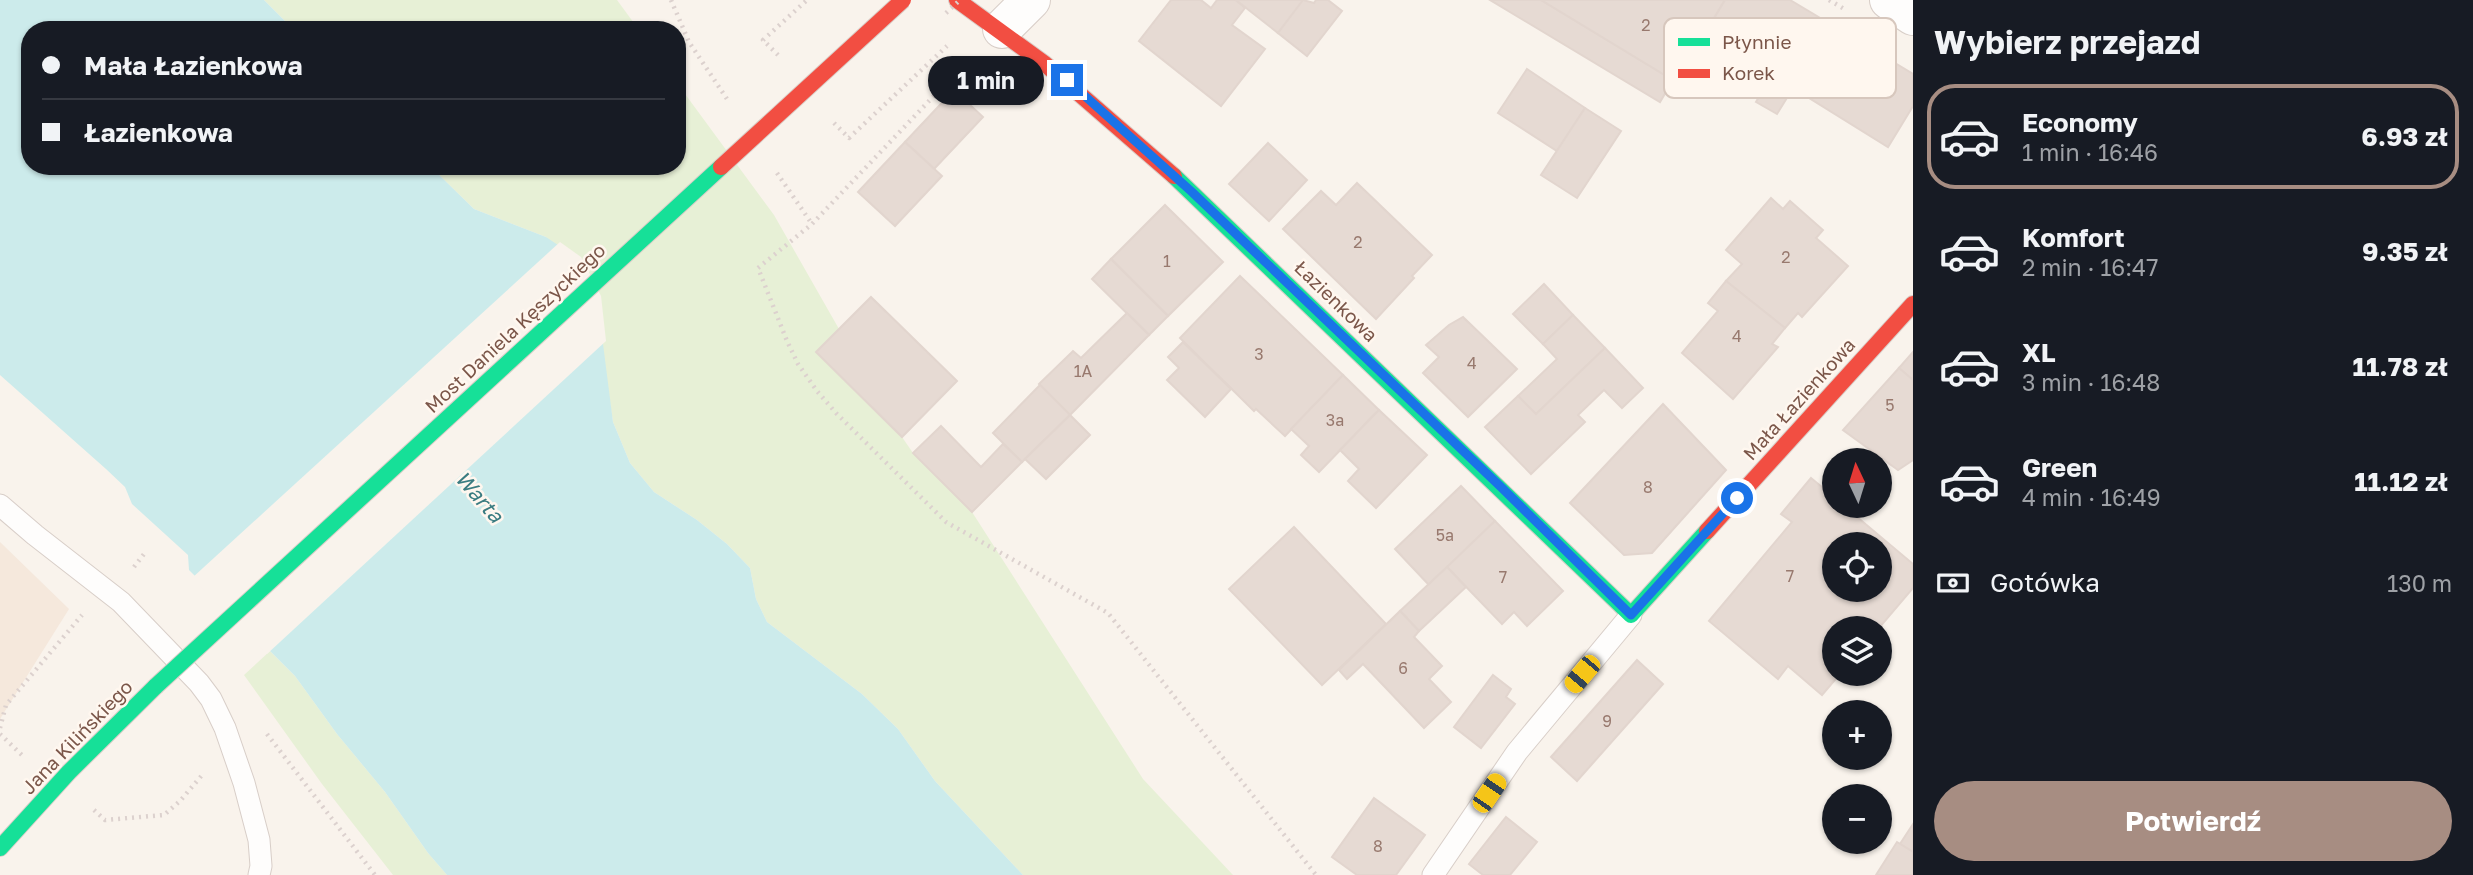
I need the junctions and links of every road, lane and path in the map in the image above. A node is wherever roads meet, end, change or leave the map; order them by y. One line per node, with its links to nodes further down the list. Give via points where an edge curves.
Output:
1 (807, 0): 9 (path, via 763,40)
2 (903, 0): 15 (street, Most Daniela Kęszyckiego, bridge)
3 (957, 0): 8 (street, Łazienkowa)
4 (1031, 0): 8 (street)
5 (1889, 0): 6 (street)
6 (1913, 16)
7 (956, 38): 10 (path, via 849,138)
8 (989, 40): 13 (street, Łazienkowa, via 1082,93 1169,170); 22 (path, via 812,224 758,268 804,373 836,413 946,522 1108,613)
9 (780, 58)
10 (831, 120)
11 (1913, 304): 13 (street, Mała Łazienkowa)
12 (0, 505): 21 (lane, via 121,602 211,699 247,794 259,840)
13 (1631, 615): 23 (lane, via 1517,752)
14 (82, 616): 16 (path, via 6,705)
15 (156, 686): 20 (street, Jana Kilińskiego)
16 (0, 731): 17 (path)
17 (24, 757)
18 (180, 801): 19 (path, via 164,815 135,819 105,820)
19 (89, 805)
20 (0, 848)
21 (259, 875)
22 (1316, 875)
23 (1433, 875)

